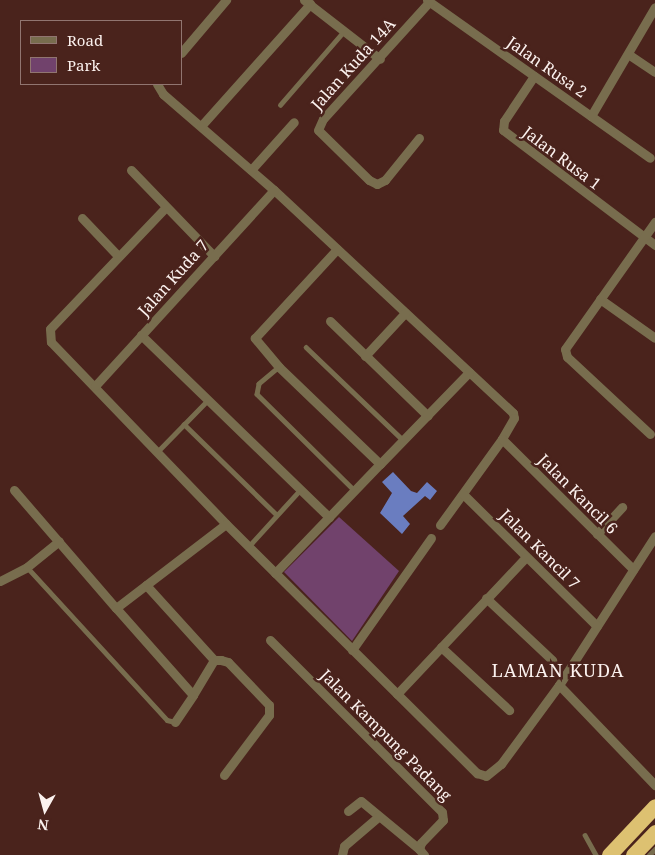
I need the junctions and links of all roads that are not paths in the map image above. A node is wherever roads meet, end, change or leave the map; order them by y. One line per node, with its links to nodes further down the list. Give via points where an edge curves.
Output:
1 (226, 0): 6 (street)
2 (428, 1): 8 (street, Jalan Kuda 14A); 10 (street, Jalan Rusa 2)
3 (307, 2): 5 (street); 15 (street)
4 (655, 7): 7 (street)
5 (344, 31): 8 (street); 12 (lane)
6 (182, 52)
7 (628, 54): 9 (street); 13 (street)
8 (380, 59): 16 (street, Jalan Kuda 14A, via 323,120 318,130 377,184 385,180)
9 (655, 72)
10 (534, 76): 13 (street, Jalan Rusa 2); 24 (street, Jalan Rusa 1, via 504,121 503,130)
11 (157, 85): 15 (street)
12 (280, 105)
13 (591, 116): 17 (street, Jalan Rusa 2)
14 (294, 122): 19 (street)
15 (201, 126): 19 (street)
16 (419, 138)
17 (650, 158)
18 (131, 170): 21 (street)
19 (251, 170): 20 (street)
20 (274, 190): 26 (street); 28 (street, Jalan Kuda 7)
21 (166, 207): 27 (street); 28 (street)
22 (82, 218): 27 (street)
23 (655, 222): 24 (street)
24 (644, 238): 25 (street, Jalan Rusa 1); 29 (street)
25 (655, 245)
26 (338, 249): 30 (street); 36 (street, via 257,334 256,343)
27 (118, 256): 38 (street, via 50,329 49,337)
28 (214, 256): 32 (street, Jalan Kuda 7)
29 (600, 299): 33 (street); 42 (street, via 568,344 565,354)
30 (405, 313): 35 (street); 37 (street)
31 (330, 321): 35 (street)
32 (141, 335): 38 (street, Jalan Kuda 7); 39 (street)
33 (655, 338)
34 (306, 347): 44 (lane)
35 (364, 356): 40 (street)
36 (279, 367): 46 (street); 49 (lane, via 259,384 257,394)
37 (469, 372): 40 (street); 43 (street, via 513,413 514,418)
38 (95, 386): 45 (street)
39 (208, 400): 41 (lane); 47 (street)
40 (428, 416): 44 (street)
41 (184, 424): 45 (lane); 52 (lane)
42 (650, 434)
43 (502, 439): 50 (street); 56 (street, Jalan Kancil 6)
44 (404, 442): 46 (street)
45 (158, 452): 54 (street)
46 (380, 464): 49 (street)
47 (300, 488): 52 (lane); 53 (street)
48 (14, 490): 59 (street)
49 (355, 491): 53 (street)
50 (463, 494): 55 (street); 61 (street, Jalan Kancil 7)
51 (622, 507): 56 (street)
52 (276, 514): 60 (lane)
53 (330, 517): 64 (street)
54 (226, 524): 60 (street); 66 (street)
55 (440, 525)
56 (597, 534): 63 (street, Jalan Kancil 6)
57 (655, 536): 63 (street)
58 (431, 538): 72 (street)
59 (59, 541): 62 (street); 68 (street)
60 (249, 546): 64 (street)
61 (526, 557): 67 (street); 69 (street, Jalan Kancil 7)
62 (27, 567): 65 (street); 79 (lane, via 167,720)
63 (633, 569): 69 (street)
64 (275, 573): 72 (street)
65 (0, 581)
66 (146, 585): 68 (street); 73 (street)
67 (486, 598): 71 (street); 74 (street)
68 (116, 608): 77 (street)
69 (597, 626): 75 (street)
70 (270, 640): 88 (street, Jalan Kampung Padang, via 442,812 443,820)
71 (441, 647): 76 (street); 78 (street)
72 (352, 650): 76 (street)
73 (214, 660): 77 (street); 80 (street, via 228,662 271,709)
74 (552, 660)
75 (559, 685): 76 (street, via 501,764 486,776 477,772); 81 (street)
76 (397, 694)
77 (193, 695): 79 (street)
78 (510, 710)
79 (174, 722)
80 (224, 775)
81 (655, 786)
82 (655, 806): 92 (highway)
83 (348, 811): 84 (street, via 361,801)
84 (378, 817): 88 (street); 90 (street, via 344,846)
85 (655, 832): 89 (highway)
86 (585, 835): 91 (lane)
87 (655, 849): 89 (lane)
88 (421, 852)
89 (641, 853)
90 (342, 855)
91 (596, 855)
92 (609, 855)

